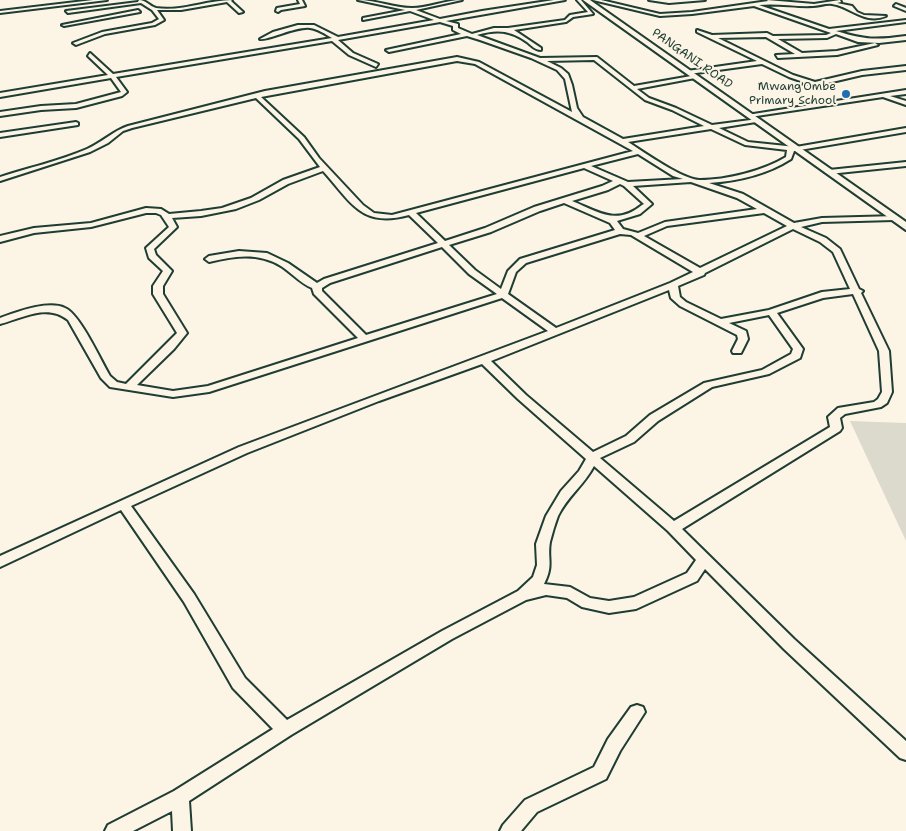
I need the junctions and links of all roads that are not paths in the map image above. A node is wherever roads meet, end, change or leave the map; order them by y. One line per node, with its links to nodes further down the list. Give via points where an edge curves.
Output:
1 (67, 0): 19 (street)
2 (105, 0): 19 (street)
3 (228, 0): 23 (street, via 181,9); 29 (street)
4 (300, 0): 26 (street, via 303,5)
5 (360, 0): 24 (street)
6 (439, 0): 16 (street)
7 (460, 0): 16 (street)
8 (563, 0): 33 (street)
9 (578, 0): 36 (street, via 591,13 572,16 566,21)
10 (586, 0): 57 (main road, PANGANI ROAD)
11 (595, 0): 21 (street, via 660,15)
12 (651, 0): 13 (street)
13 (703, 0)
14 (846, 0): 18 (street)
15 (141, 1): 23 (street); 30 (street, via 127,6)
16 (445, 2): 24 (street)
17 (770, 2): 18 (street); 21 (street)
18 (833, 3): 31 (street, via 850,7 863,16)
19 (71, 5): 22 (street)
20 (896, 5): 25 (street)
21 (754, 6): 38 (street)
22 (47, 8): 27 (street); 28 (street)
23 (153, 9): 35 (street); 47 (street, via 162,20)
24 (411, 10): 32 (street); 33 (street)
25 (906, 10)
26 (278, 11)
27 (0, 12)
28 (54, 12)
29 (241, 12)
30 (60, 13)
31 (894, 15)
32 (365, 20)
33 (438, 21): 40 (street, via 456,25 456,30); 45 (street)
34 (906, 21): 38 (street)
35 (64, 26)
36 (510, 29): 40 (street); 48 (street)
37 (699, 31): 41 (street)
38 (828, 31): 39 (street)
39 (835, 33): 43 (street); 46 (street, via 858,40)
40 (470, 35): 49 (street); 53 (street)
41 (711, 37): 43 (street, via 752,34); 54 (street)
42 (263, 38): 45 (street, via 276,31 311,26 318,27)
43 (772, 38): 50 (street)
44 (906, 38): 46 (street)
45 (334, 39): 55 (street, via 351,54); 58 (street)
46 (893, 40): 50 (street, via 837,53)
47 (76, 42)
48 (539, 49)
49 (388, 50)
50 (800, 55): 52 (street)
51 (90, 56): 58 (street)
52 (778, 56)
53 (536, 60): 59 (street, via 595,58); 67 (street, via 564,72 576,113)
54 (762, 62): 56 (street, via 815,84 862,72); 57 (street)
55 (376, 65)
56 (906, 68)
57 (692, 74): 59 (street); 66 (main road, PANGANI ROAD)
58 (113, 77): 61 (street); 65 (street, via 124,92 120,95 76,106)
59 (631, 88): 69 (street, via 647,99)
60 (906, 92): 63 (street)
61 (0, 95)
62 (257, 96): 67 (street, via 457,59 477,63); 77 (street, via 302,138); 79 (street, via 130,127 88,152)
63 (883, 96): 64 (street); 66 (street)
64 (906, 103)
65 (0, 114)
66 (753, 117): 69 (street); 73 (main road, PANGANI ROAD)
67 (581, 119): 72 (street)
68 (76, 124): 71 (street)
69 (708, 126): 72 (street); 73 (street, via 747,144)
70 (906, 130): 73 (street)
71 (0, 135)
72 (622, 141): 74 (street)
73 (794, 149): 78 (main road, PANGANI ROAD); 80 (street, via 789,158 776,167 729,179)
74 (639, 152): 76 (street); 80 (street, via 676,174)
75 (906, 164): 78 (street)
76 (586, 166): 81 (street); 84 (street)
77 (324, 168): 84 (street, via 360,207 372,215 392,217); 85 (street, via 274,187 255,200 191,216)
78 (829, 172): 86 (main road, PANGANI ROAD)
79 (0, 179)
80 (699, 182): 81 (street); 83 (street, via 740,196)
81 (623, 183): 82 (street); 87 (street, via 648,204 646,208)
82 (564, 200): 87 (street); 93 (street)
83 (767, 210): 88 (street); 91 (street, via 665,224)
84 (411, 212): 93 (street)
85 (168, 216): 92 (street, via 161,211 143,211 106,222 34,230); 107 (street, via 173,227 150,248 152,256 168,271 158,286 158,294 182,333)
86 (894, 218): 88 (street, via 822,220); 89 (main road, PANGANI ROAD)
87 (613, 221): 90 (street)
88 (793, 226): 95 (street); 98 (street, via 823,240 837,251)
89 (906, 227)
90 (620, 231): 91 (street); 99 (street, via 523,261 512,271)
91 (638, 236): 95 (street)
92 (0, 239)
93 (444, 244): 97 (street); 99 (street, via 472,272)
94 (209, 258): 97 (street, via 258,253)
95 (701, 273): 96 (street)
96 (673, 285): 102 (street, via 676,298 683,304); 103 (street)
97 (317, 287): 104 (street, via 317,292)
98 (858, 291): 100 (street, via 822,295); 110 (street, via 884,351 887,392 883,401 842,411 834,417 836,428)
99 (503, 295): 103 (street); 104 (street)
100 (771, 312): 102 (street); 108 (street, via 798,349 796,356 765,372 708,386 654,418 630,439)
101 (0, 321): 107 (street, via 37,309 62,310 72,318 106,378 114,385)
102 (720, 322): 105 (street, via 742,333 743,339)
103 (555, 332): 106 (street)
104 (365, 340): 107 (street, via 209,389 173,394)
105 (737, 351)
106 (484, 360): 108 (street); 109 (street, via 243,450)
107 (129, 387)
108 (593, 457): 110 (street); 113 (street, via 552,516 543,544 544,565 538,580)
109 (123, 504): 112 (street); 115 (street, via 189,598 239,683)
110 (673, 528): 111 (street)
111 (705, 558): 113 (street, via 692,577 636,603 602,606 586,603 570,593 546,589); 116 (street, via 789,644)
112 (0, 562)
113 (522, 595): 115 (street)
114 (637, 712): 120 (street, via 614,745 600,773 531,806)
115 (285, 730): 117 (street)
116 (906, 752)
117 (180, 797): 118 (street); 119 (street)
118 (114, 831)
119 (182, 831)
120 (509, 831)

